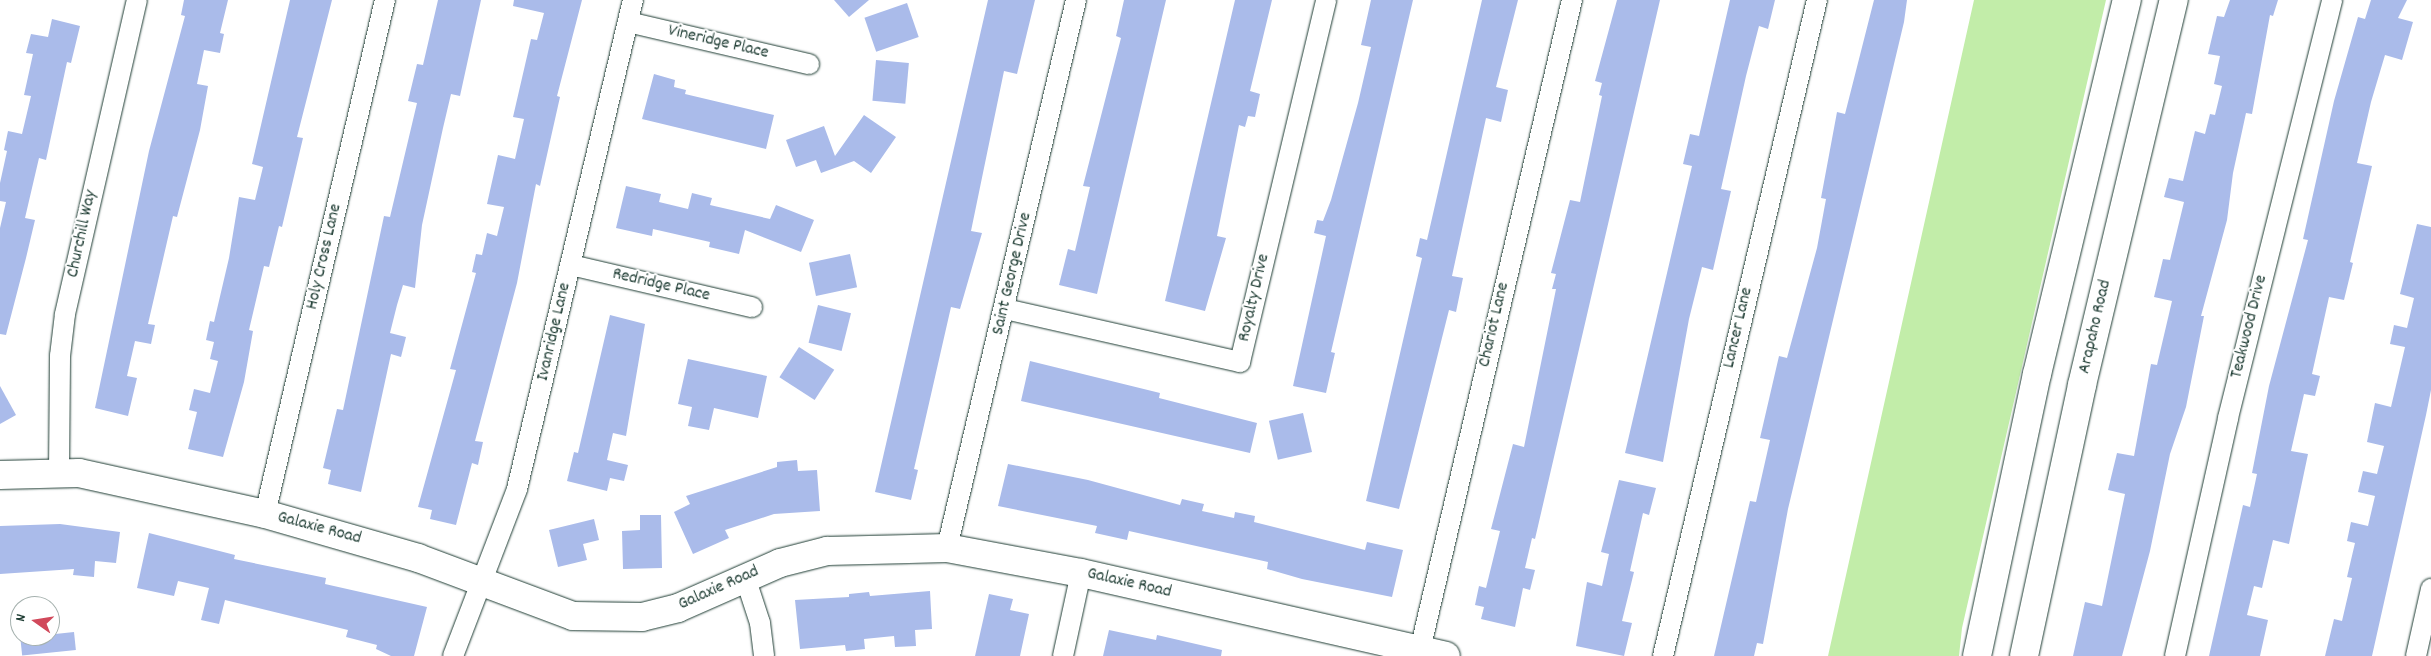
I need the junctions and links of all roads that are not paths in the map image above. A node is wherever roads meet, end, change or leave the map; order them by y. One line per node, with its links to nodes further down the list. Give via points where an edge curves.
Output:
1 (138, 0): 16 (street, Churchill Way, via 65,314 60,356)
2 (385, 0): 18 (street, Holy Cross Lane)
3 (633, 0): 11 (street, Ivanridge Lane)
4 (1076, 0): 15 (street, Saint George Drive)
5 (1326, 0): 15 (street, Royalty Drive, via 1240,362)
6 (1572, 0): 24 (street, Chariot Lane)
7 (1817, 0): 28 (street, Lancer Lane)
8 (2127, 0): 29 (street, via 2037,374)
9 (2174, 0): 30 (street, Arapaho Road, via 2082,385)
10 (2332, 0): 31 (street, Teakwood Drive, via 2233,399)
11 (628, 22): 12 (street, Vineridge Place); 13 (street, Ivanridge Lane)
12 (809, 64)
13 (571, 265): 14 (street, Redridge Place); 22 (street, Ivanridge Lane, via 517,489)
14 (752, 307)
15 (1005, 309): 19 (street, Saint George Drive)
16 (59, 473): 17 (street, Galaxie Road); 18 (street, Galaxie Road, via 149,486)
17 (0, 475)
18 (265, 514): 22 (street, Galaxie Road, via 382,546)
19 (947, 548): 20 (street, Galaxie Road); 21 (street, Galaxie Road, via 827,551)
20 (1081, 573): 24 (street, Galaxie Road); 27 (street)
21 (745, 576): 22 (street, Galaxie Road, via 678,608 642,617 605,618 573,616); 26 (street, via 760,623)
22 (481, 583): 25 (street, Ivanridge Lane)
23 (2431, 589): 32 (street)
24 (1433, 653)
25 (454, 656)
26 (764, 656)
27 (1063, 656)
28 (1663, 656)
29 (1977, 656)
30 (2024, 656)
31 (2175, 656)
32 (2416, 656)

